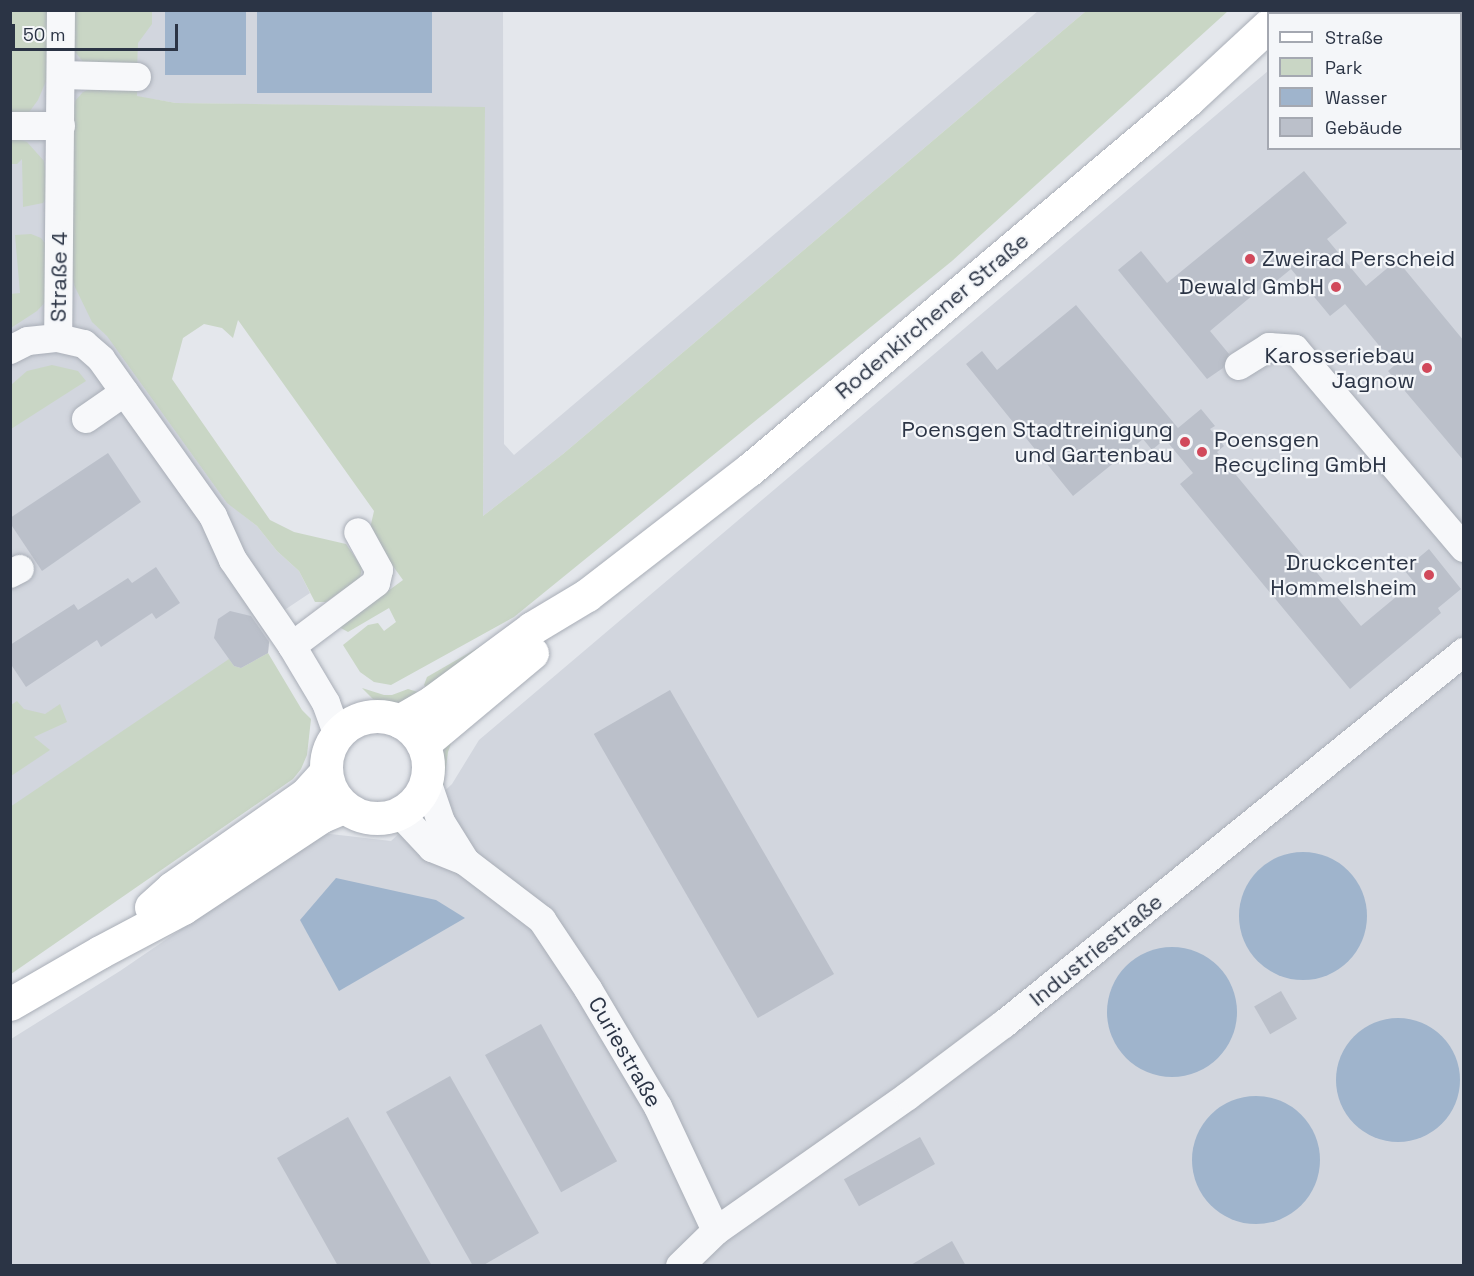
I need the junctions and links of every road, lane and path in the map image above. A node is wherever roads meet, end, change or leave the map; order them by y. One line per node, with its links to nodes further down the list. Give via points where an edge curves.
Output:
1 (61, 10): 3 (street, Straße 4)
2 (1267, 29): 14 (main road, Rodenkirchener Straße, via 749,470)
3 (61, 75): 4 (street); 6 (street, Straße 4)
4 (137, 77)
5 (10, 126): 6 (street)
6 (61, 126): 7 (street, Straße 4)
7 (58, 338): 8 (street, via 28,341); 10 (street, Straße 4, via 84,344 101,359)
8 (10, 350)
9 (1239, 366): 13 (street, via 1269,347 1295,349)
10 (125, 392): 11 (street); 15 (street, Straße 4, via 213,516 232,560)
11 (86, 418)
12 (358, 532): 15 (street, via 379,570 376,584)
13 (1464, 548)
14 (587, 595): 17 (main road, Rodenkirchener Straße, via 532,628 433,701); 19 (main road, Rodenkirchener Straße, via 542,646)
15 (292, 646): 18 (street, Straße 4, via 326,703)
16 (1464, 652): 27 (street, Industriestraße, via 1004,1024)
17 (399, 721): 18 (main road, via 377,715 354,721); 19 (main road, via 412,729)
18 (337, 734): 20 (main road, via 327,755)
19 (423, 744): 21 (main road, via 428,759)
20 (325, 773): 22 (main road, via 332,793); 25 (main road, via 305,795 172,888)
21 (427, 781): 23 (main road, via 418,798); 24 (street, Curiestraße, via 441,822)
22 (343, 807): 23 (main road, via 362,817); 25 (main road, via 322,816 183,908)
23 (394, 816): 24 (street, Curiestraße, via 400,814 432,848)
24 (466, 862): 27 (street, Curiestraße, via 542,920 658,1107)
25 (100, 952): 26 (main road)
26 (10, 1004)
27 (716, 1231): 28 (street)
28 (680, 1266)

